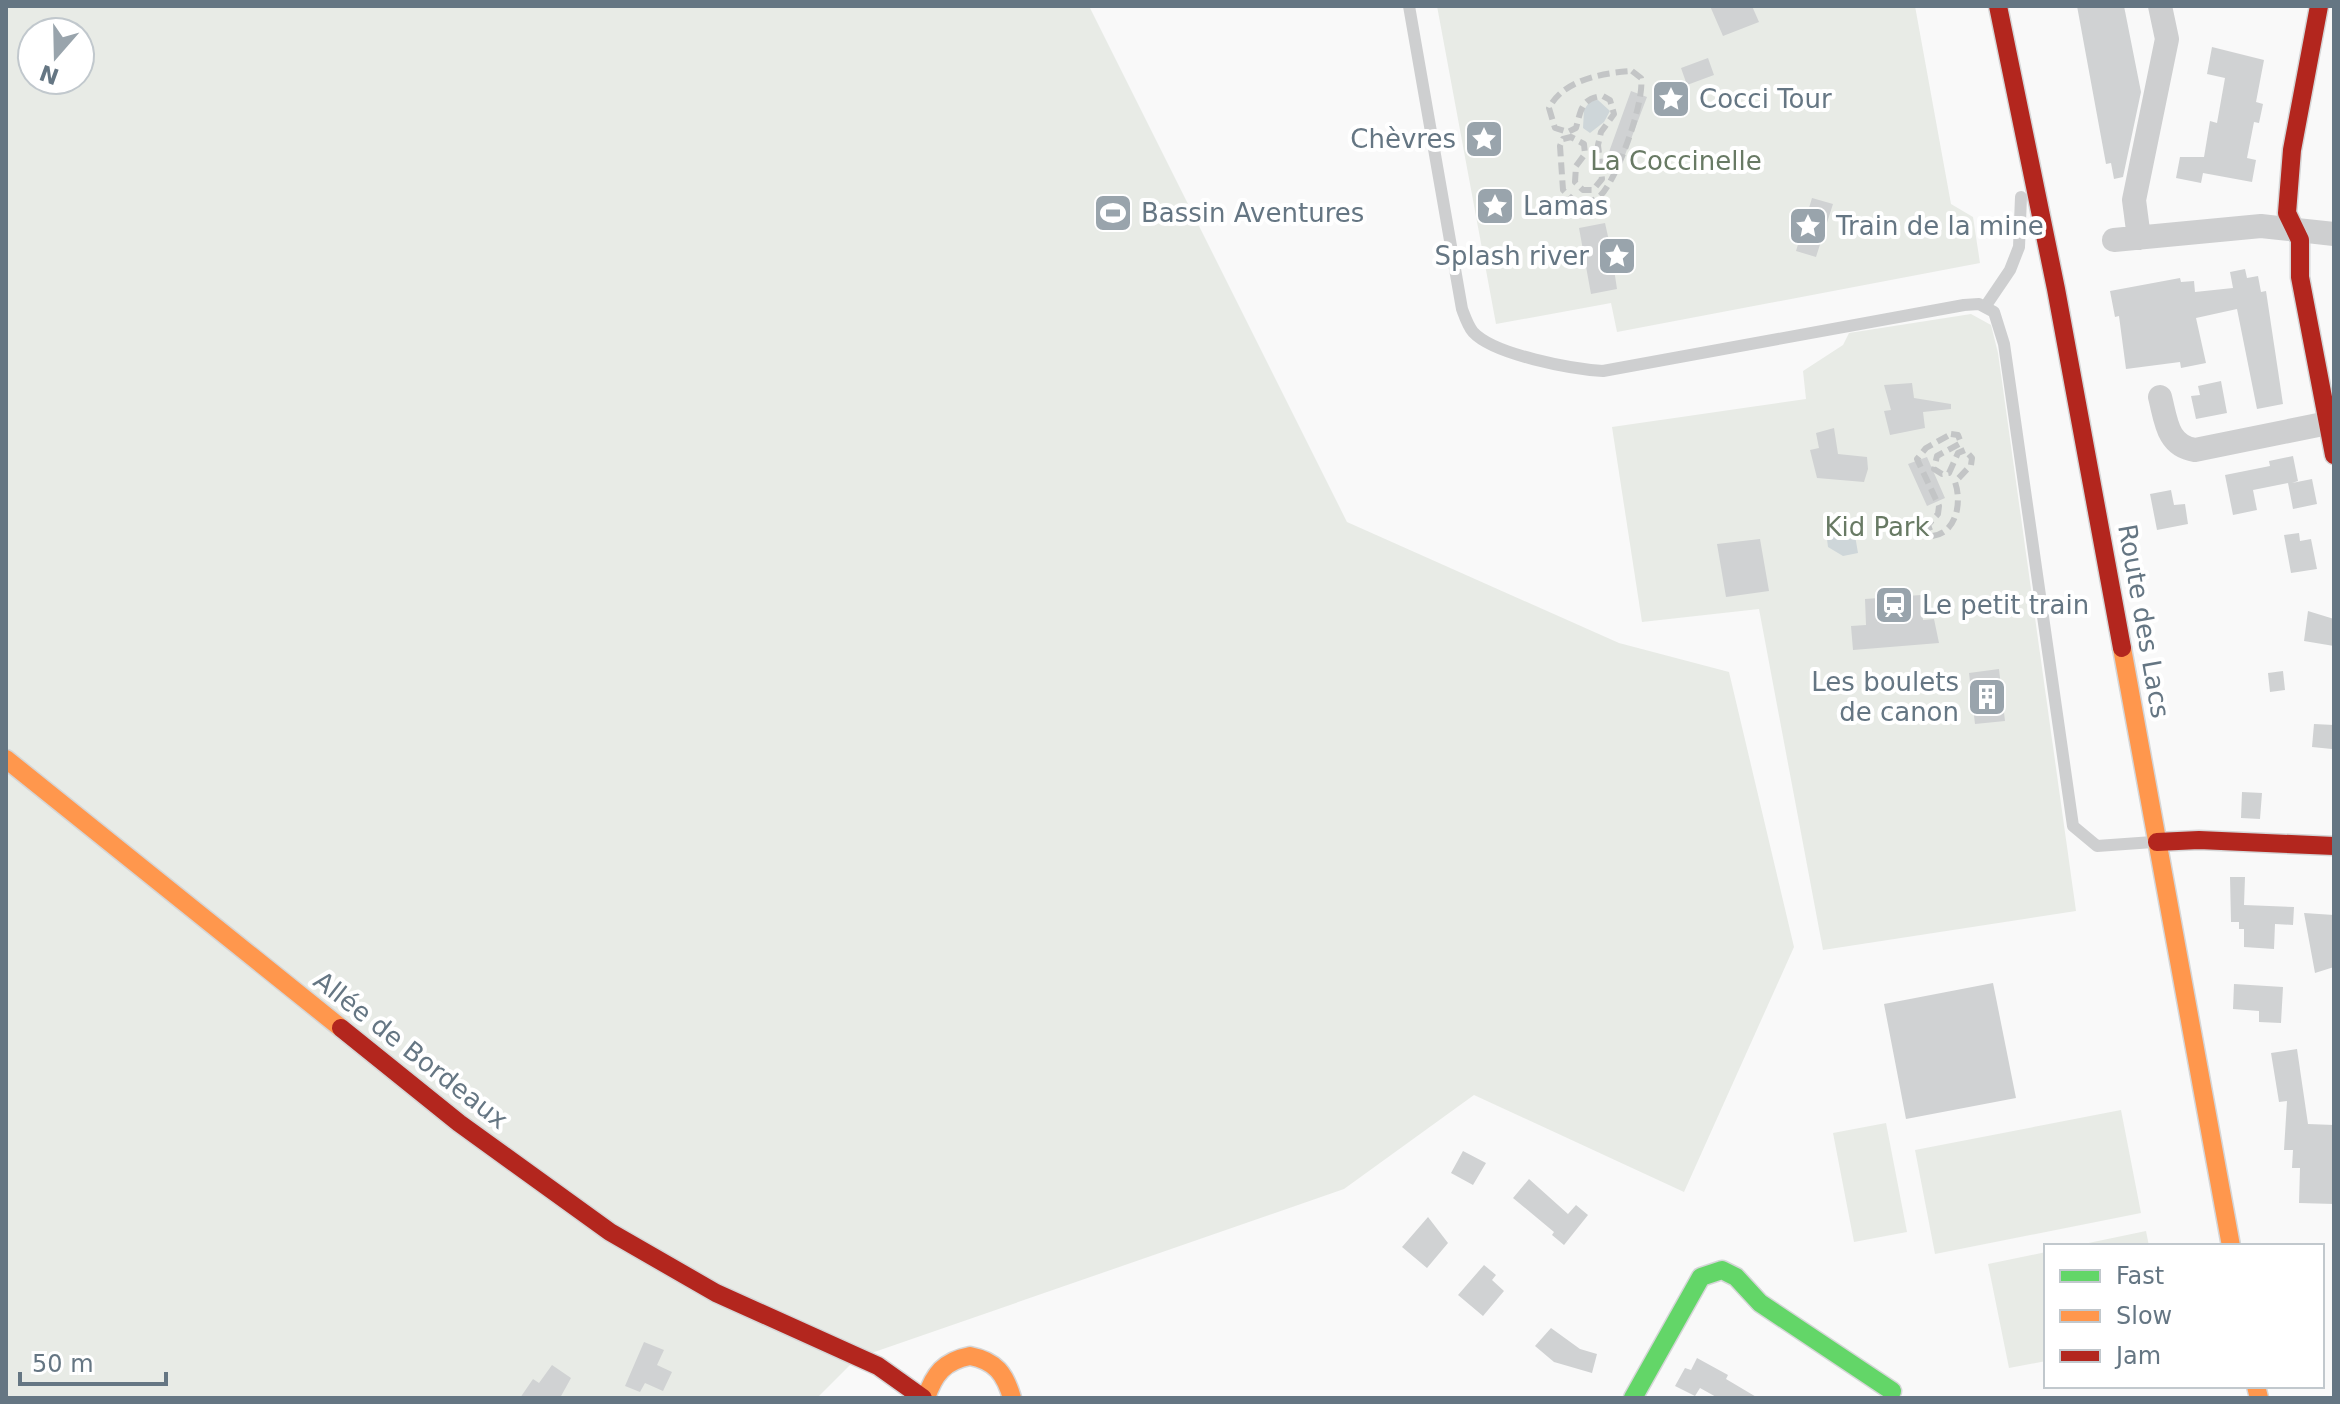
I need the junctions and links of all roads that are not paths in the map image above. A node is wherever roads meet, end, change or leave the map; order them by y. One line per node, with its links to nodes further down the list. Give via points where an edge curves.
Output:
1 (1409, 6): 10 (lane, via 1462,309 1473,332 1488,341 1563,366 1603,371 1964,305)
2 (1998, 6): 5 (main road, Route des Lacs)
3 (2160, 6): 8 (street, via 2167,39 2134,200)
4 (2319, 6): 6 (main road, via 2292,150 2287,213)
5 (2017, 94): 10 (lane, via 2014,151 2023,222 2010,270); 15 (main road, Route des Lacs)
6 (2293, 227): 7 (street); 8 (street); 12 (main road, via 2300,240 2300,277)
7 (2334, 234)
8 (2139, 238): 9 (street)
9 (2114, 240)
10 (1985, 307): 15 (lane, via 1998,318 2002,335 2073,826 2097,846)
11 (2160, 397): 12 (street, via 2168,431 2175,441 2195,450)
12 (2328, 423): 13 (main road)
13 (2334, 455)
14 (6, 759): 18 (main road, Allée de Bordeaux, via 459,1123 567,1202 684,1276)
15 (2157, 842): 16 (main road); 17 (main road, Route des Lacs)
16 (2334, 846)
17 (2231, 1244)
18 (814, 1336): 19 (main road, Allée de Bordeaux); 21 (main road, Allée de Bordeaux, via 889,1372)
19 (902, 1362)
20 (1892, 1391): 23 (main road, via 1760,1303 1722,1270 1701,1277)
21 (925, 1398): 22 (main road, via 934,1366 963,1357 991,1362 1008,1380)
22 (1012, 1398)
23 (1633, 1398)

